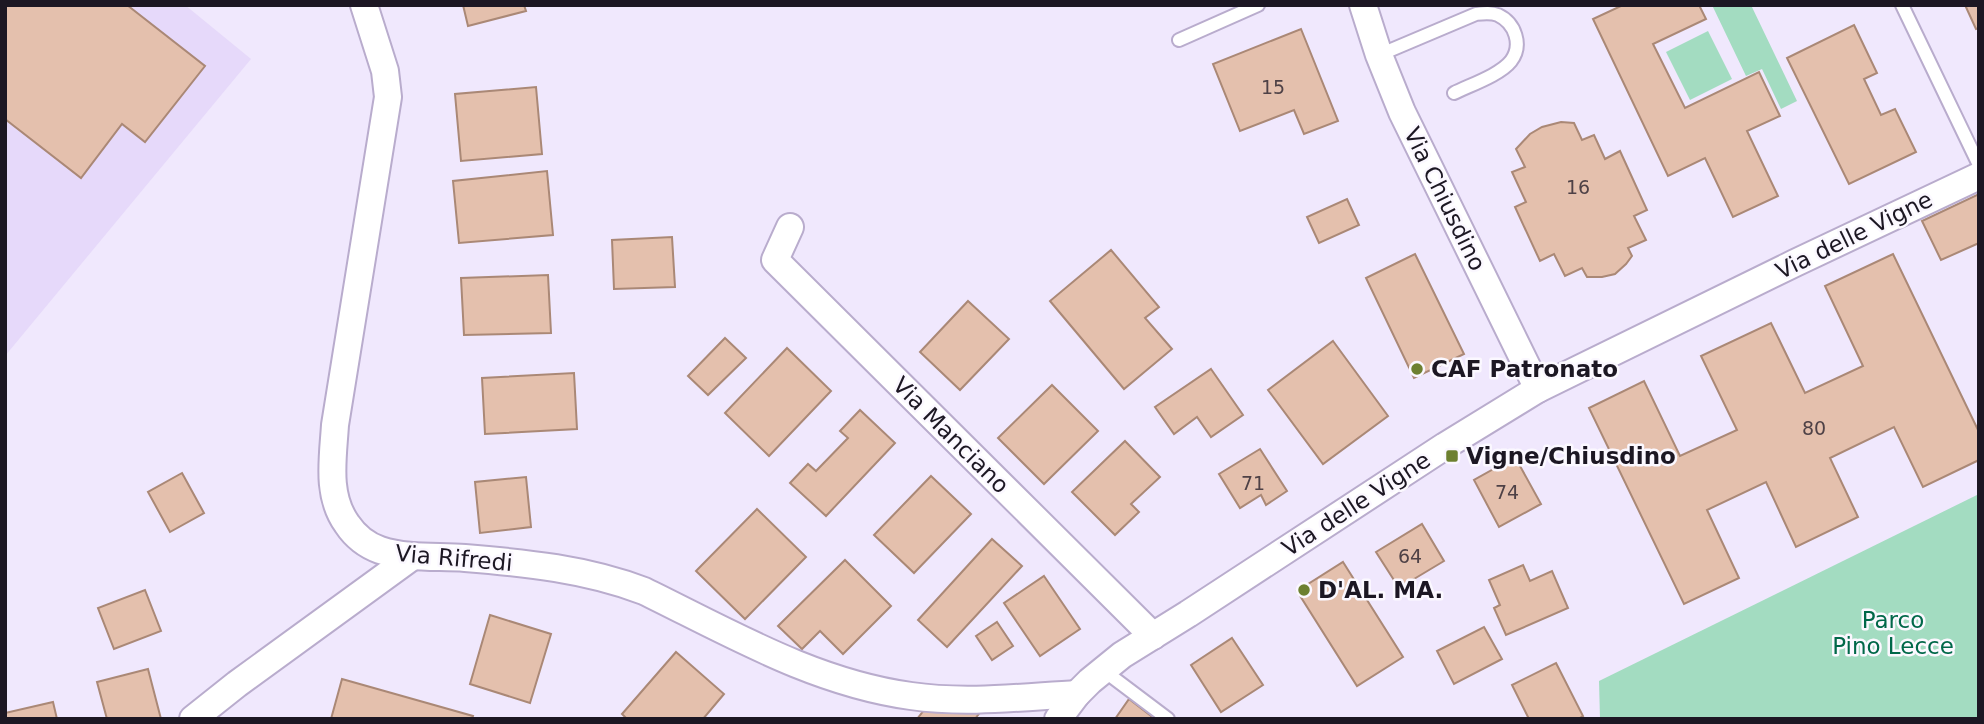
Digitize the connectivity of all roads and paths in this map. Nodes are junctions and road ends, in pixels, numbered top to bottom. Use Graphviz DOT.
graph roads {
  1 [pos="364,5"];
  2 [pos="1258,5"];
  3 [pos="1363,5"];
  4 [pos="1902,5"];
  5 [pos="1179,40"];
  6 [pos="1379,55"];
  7 [pos="1454,93"];
  8 [pos="1979,165"];
  9 [pos="1979,176"];
  10 [pos="790,227"];
  11 [pos="1538,389"];
  12 [pos="413,556"];
  13 [pos="1153,636"];
  14 [pos="1102,670"];
  15 [pos="1077,694"];
  16 [pos="193,719"];
  17 [pos="1058,719"];
  18 [pos="1168,719"];
  1 -- 12 [label="street, Via Rifredi"];
  2 -- 5 [label="lane"];
  3 -- 6 [label="street, Via Chiusdino"];
  4 -- 8 [label="lane"];
  6 -- 7 [label="lane"];
  6 -- 11 [label="street, Via Chiusdino"];
  9 -- 11 [label="street, Via delle Vigne"];
  10 -- 13 [label="street, Via Manciano"];
  11 -- 13 [label="street, Via delle Vigne"];
  12 -- 15 [label="street, Via Rifredi"];
  12 -- 16 [label="street"];
  13 -- 14 [label="street, Via delle Vigne"];
  14 -- 15 [label="street, Via delle Vigne"];
  14 -- 18 [label="lane"];
  15 -- 17 [label="street, Via delle Vigne"];
}
